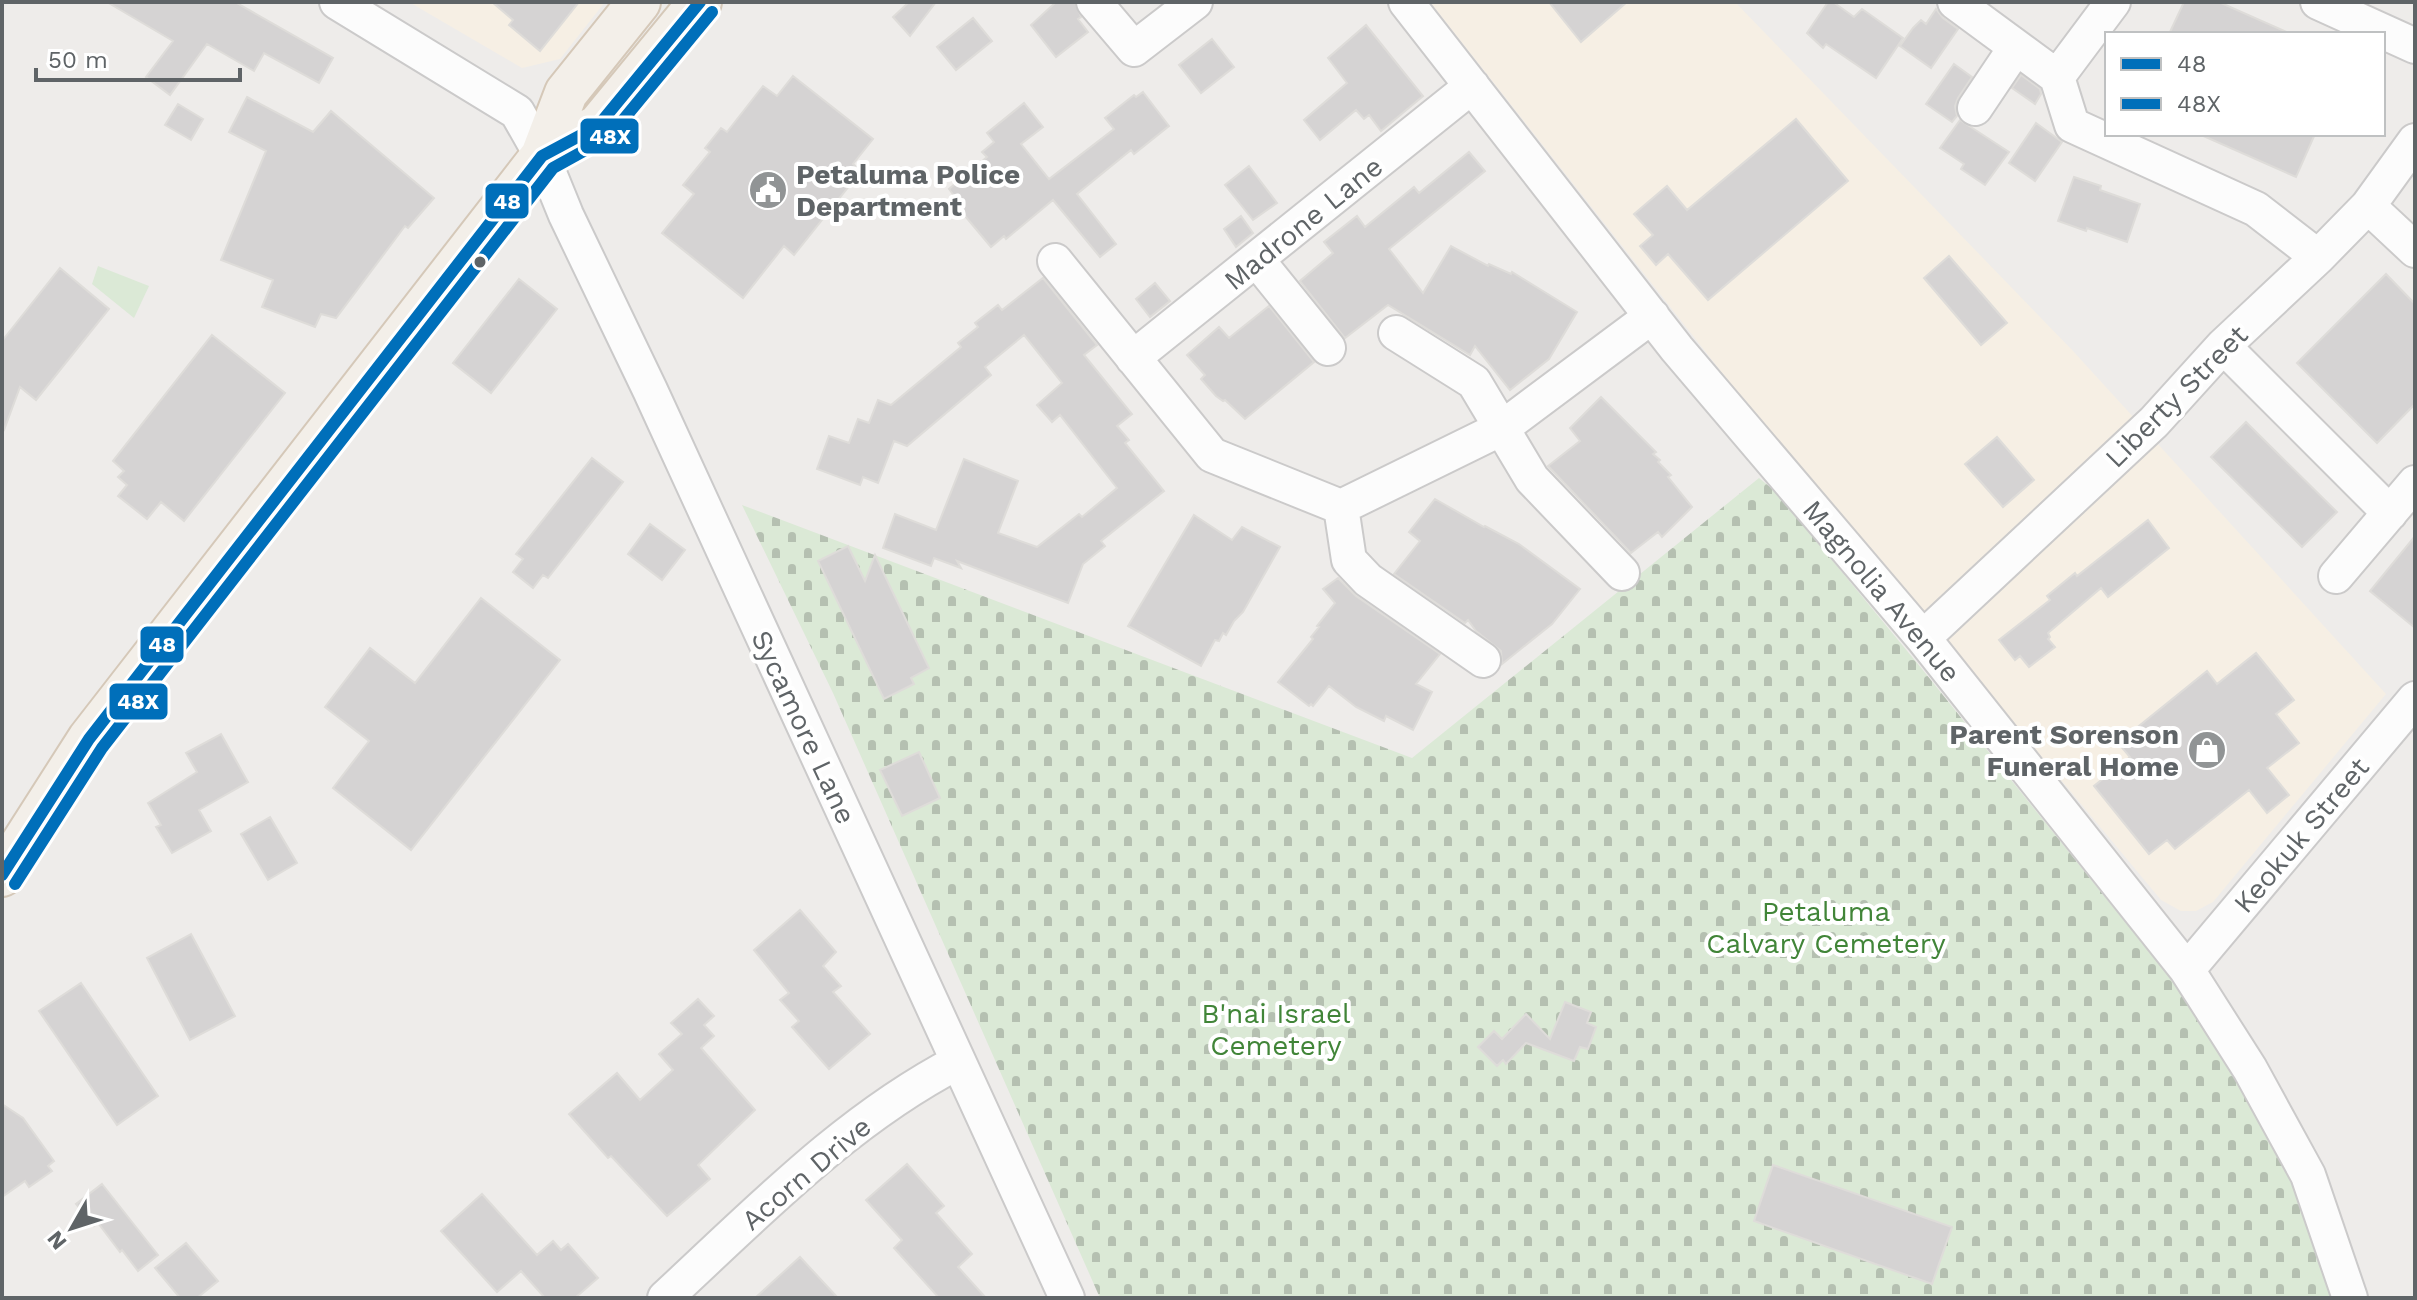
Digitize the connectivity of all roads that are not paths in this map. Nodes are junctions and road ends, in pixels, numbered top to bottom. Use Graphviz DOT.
graph roads {
  1 [pos="337,2"];
  2 [pos="639,2"];
  3 [pos="700,2"];
  4 [pos="1094,2"];
  5 [pos="1195,2"];
  6 [pos="1406,2"];
  7 [pos="1955,2"];
  8 [pos="2113,2"];
  9 [pos="2318,2"];
  10 [pos="2384,32"];
  11 [pos="2385,32"];
  12 [pos="2415,46"];
  13 [pos="2016,47"];
  14 [pos="2057,77"];
  15 [pos="1472,86"];
  16 [pos="1975,108"];
  17 [pos="2415,141"];
  18 [pos="542,156"];
  19 [pos="2368,206"];
  20 [pos="2415,250"];
  21 [pos="2318,257"];
  22 [pos="1257,260"];
  23 [pos="1055,261"];
  24 [pos="1652,316"];
  25 [pos="1396,333"];
  26 [pos="2223,346"];
  27 [pos="1328,348"];
  28 [pos="1133,358"];
  29 [pos="1502,428"];
  30 [pos="2415,483"];
  31 [pos="1341,507"];
  32 [pos="2390,513"];
  33 [pos="1622,573"];
  34 [pos="2336,576"];
  35 [pos="1923,638"];
  36 [pos="1483,660"];
  37 [pos="2415,699"];
  38 [pos="2,875"];
  39 [pos="2187,970"];
  40 [pos="958,1062"];
  41 [pos="665,1298"];
  42 [pos="1067,1298"];
  43 [pos="2350,1298"];
  1 -- 18 [label="street, Sycamore Lane"];
  2 -- 18 [label="main road"];
  3 -- 18 [label="main road"];
  4 -- 5 [label="street"];
  6 -- 15 [label="street, Magnolia Avenue"];
  7 -- 13 [label="street"];
  8 -- 14 [label="street"];
  9 -- 10 [label="street"];
  11 -- 12 [label="street"];
  13 -- 14 [label="street"];
  13 -- 16 [label="street"];
  14 -- 21 [label="street"];
  15 -- 22 [label="street, Madrone Lane"];
  15 -- 24 [label="street, Magnolia Avenue"];
  17 -- 19 [label="street, Liberty Street"];
  18 -- 38 [label="main road"];
  18 -- 40 [label="street, Sycamore Lane"];
  19 -- 20 [label="street"];
  19 -- 21 [label="street, Liberty Street"];
  21 -- 26 [label="street, Liberty Street"];
  22 -- 27 [label="street"];
  22 -- 28 [label="street, Madrone Lane"];
  23 -- 28 [label="street"];
  24 -- 29 [label="street"];
  24 -- 35 [label="street, Magnolia Avenue"];
  25 -- 29 [label="street"];
  26 -- 32 [label="street"];
  26 -- 35 [label="street, Liberty Street"];
  28 -- 31 [label="street"];
  29 -- 31 [label="street"];
  29 -- 33 [label="street"];
  30 -- 32 [label="street"];
  31 -- 36 [label="street"];
  32 -- 34 [label="street"];
  35 -- 39 [label="street, Magnolia Avenue"];
  37 -- 39 [label="street, Keokuk Street"];
  39 -- 43 [label="street, Magnolia Avenue"];
  40 -- 41 [label="street, Acorn Drive"];
  40 -- 42 [label="street, Sycamore Lane"];
}
